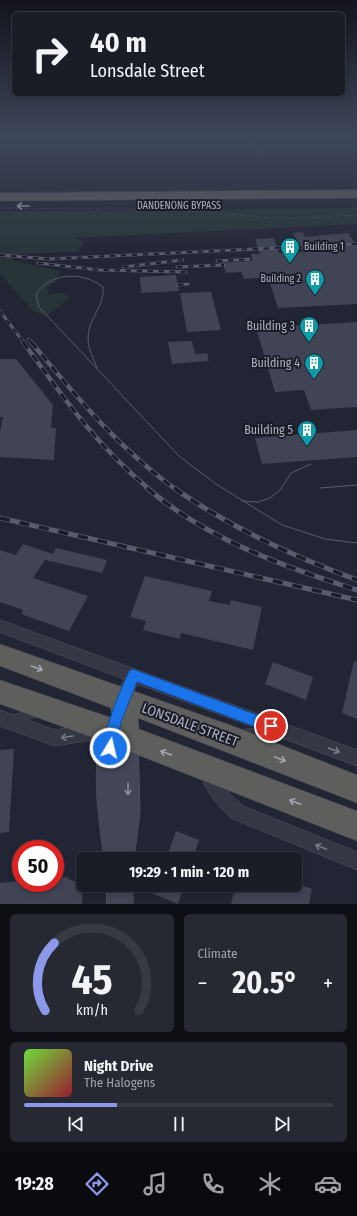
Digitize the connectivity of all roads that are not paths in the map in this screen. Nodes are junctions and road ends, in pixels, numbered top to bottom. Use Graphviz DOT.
graph roads {
  1 [pos="357,194"];
  2 [pos="0,197"];
  3 [pos="357,204"];
  4 [pos="0,207"];
  5 [pos="0,626"];
  6 [pos="0,655"];
  7 [pos="133,675"];
  8 [pos="0,692"];
  9 [pos="123,700"];
  10 [pos="51,709"];
  11 [pos="3,719"];
  12 [pos="285,731"];
  13 [pos="115,733"];
  14 [pos="233,740"];
  15 [pos="357,758"];
  16 [pos="203,766"];
  17 [pos="357,789"];
  18 [pos="357,826"];
  19 [pos="116,852"];
  20 [pos="123,852"];
  21 [pos="357,862"];
  22 [pos="120,892"];
  23 [pos="120,904"];
  1 -- 2 [label="highway, DANDENONG BYPASS"];
  3 -- 4 [label="highway, DANDENONG BYPASS, one-way"];
  5 -- 7 [label="street"];
  6 -- 9 [label="highway, LONSDALE STREET, one-way"];
  7 -- 9 [label="street"];
  7 -- 12 [label="street"];
  8 -- 10 [label="highway"];
  9 -- 13 [label="highway"];
  9 -- 14 [label="highway, LONSDALE STREET"];
  10 -- 11 [label="lane"];
  10 -- 13 [label="highway"];
  13 -- 11 [label="street, one-way"];
  12 -- 14 [label="street"];
  12 -- 15 [label="street, one-way"];
  16 -- 13 [label="highway, one-way"];
  13 -- 19 [label="main road"];
  13 -- 20 [label="main road, one-way"];
  14 -- 17 [label="highway, LONSDALE STREET, one-way"];
  18 -- 16 [label="highway, one-way"];
  21 -- 16 [label="street, one-way"];
  22 -- 23 [label="main road"];
}
